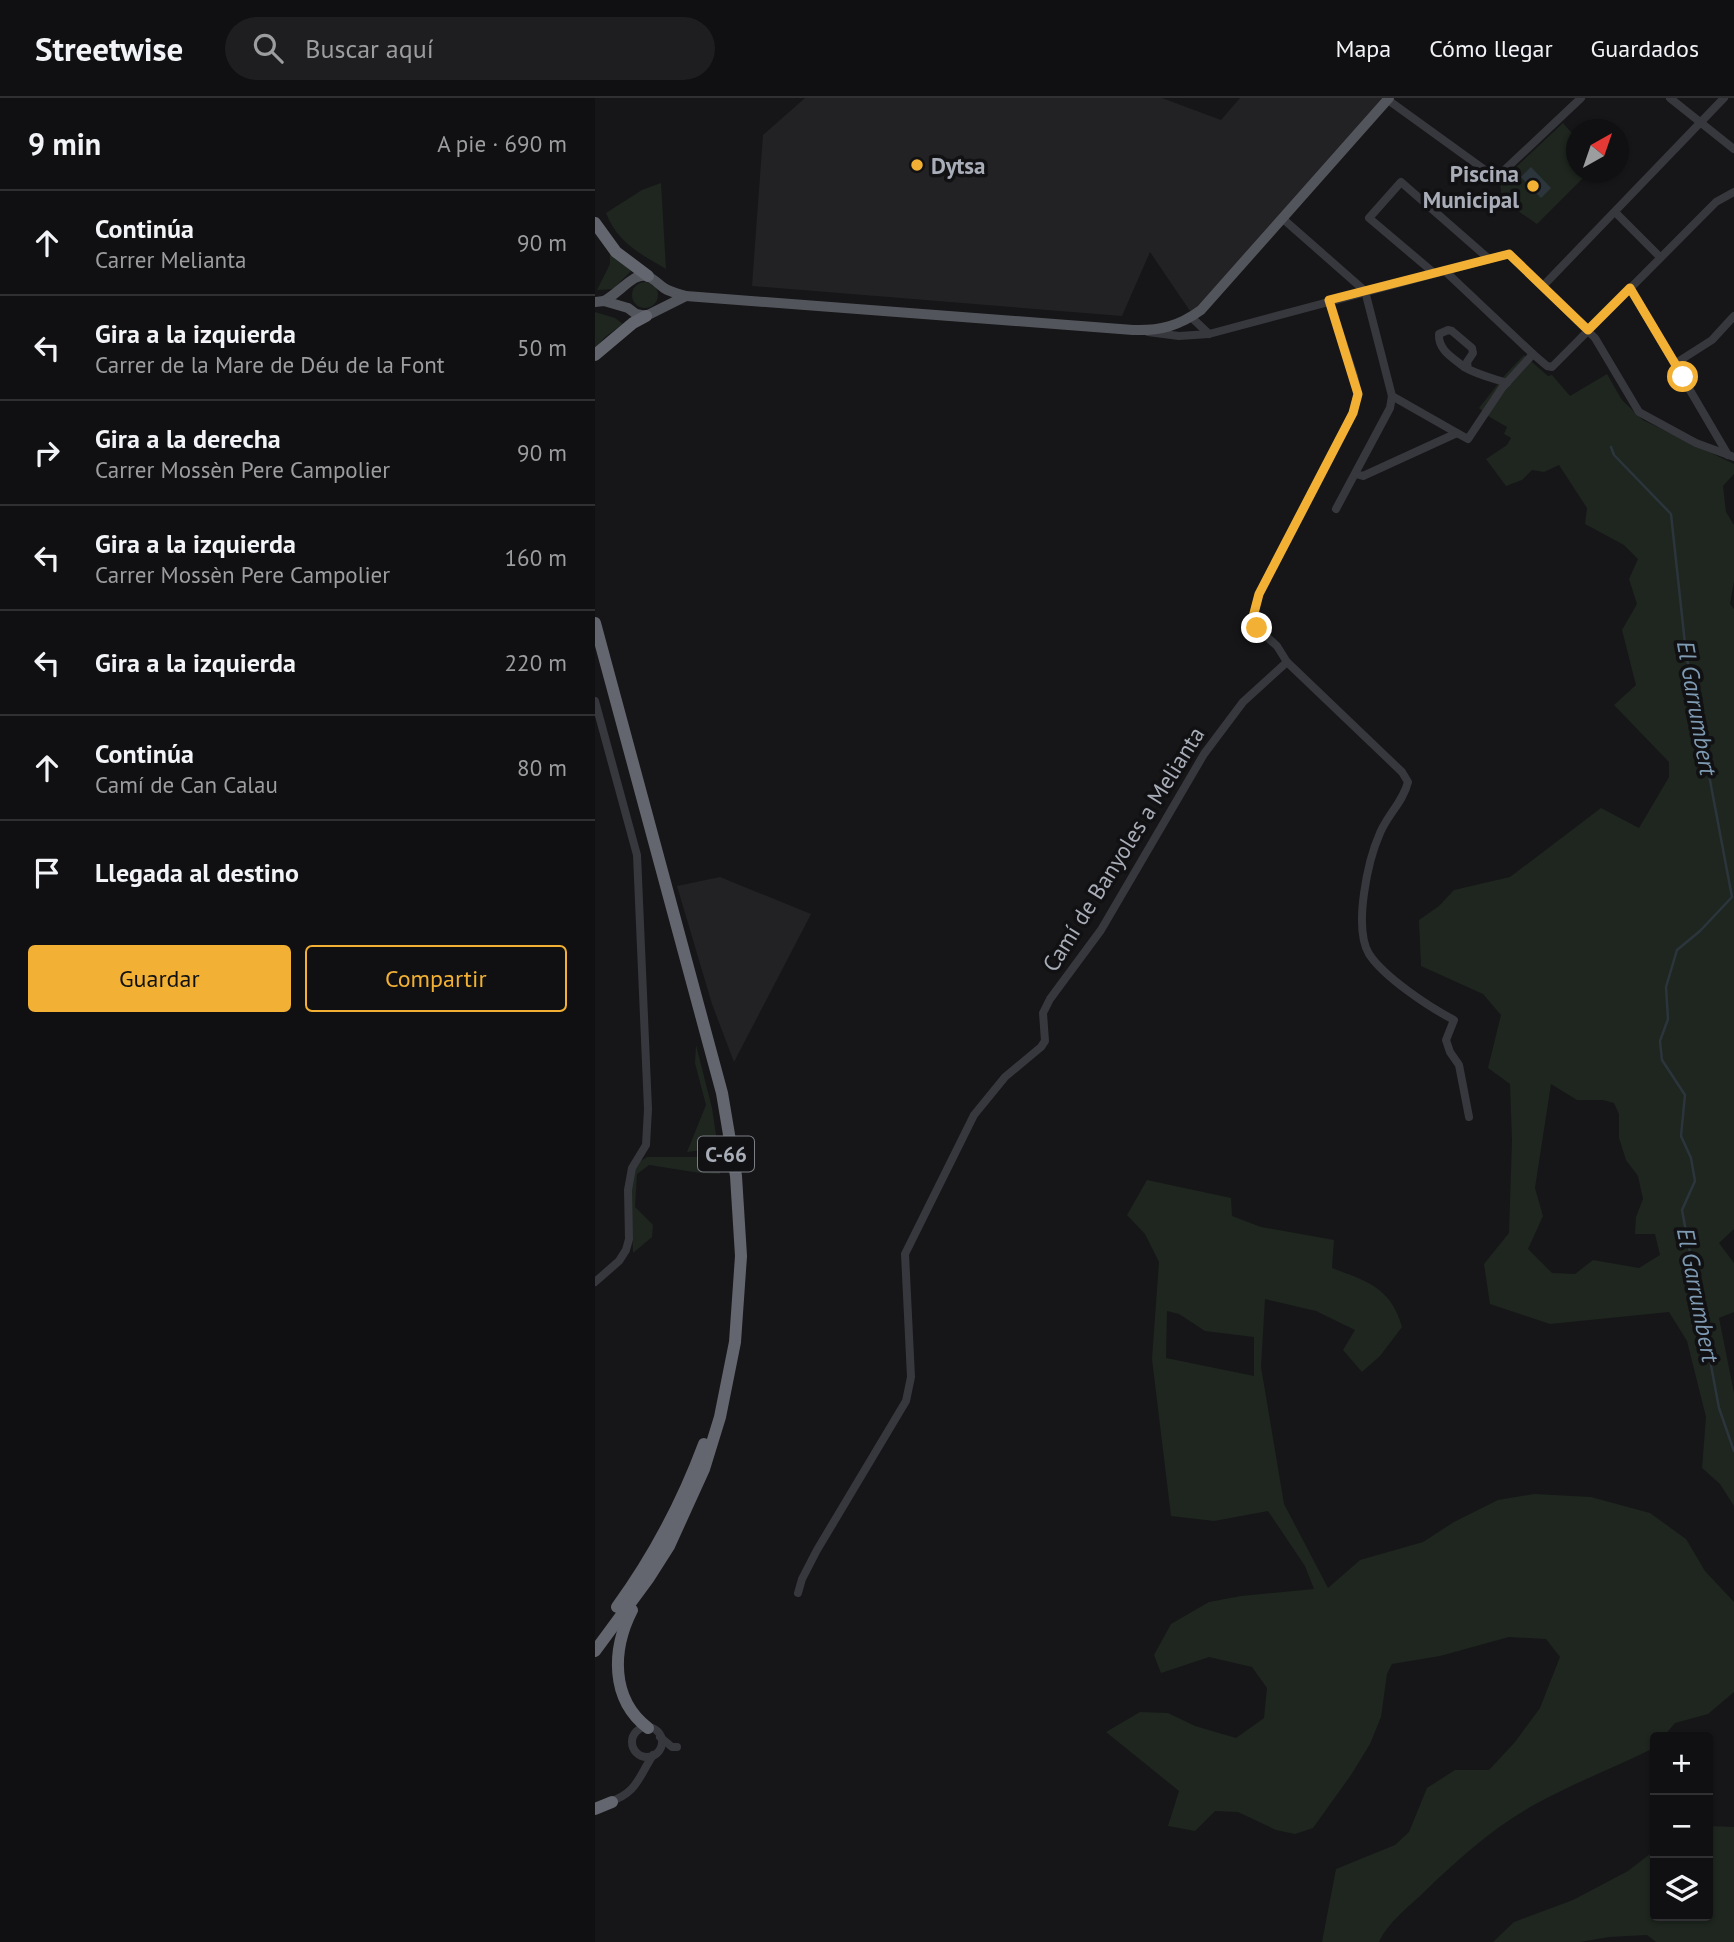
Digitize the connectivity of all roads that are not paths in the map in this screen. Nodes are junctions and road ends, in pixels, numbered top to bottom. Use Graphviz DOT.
graph roads {
  1 [pos="1581,98"];
  2 [pos="1670,98"];
  3 [pos="1724,98"];
  4 [pos="1389,99"];
  5 [pos="1700,123"];
  6 [pos="1734,149"];
  7 [pos="1734,192"];
  8 [pos="1615,212"];
  9 [pos="1282,218"];
  10 [pos="595,223"];
  11 [pos="1660,257"];
  12 [pos="1489,259"];
  13 [pos="1447,272"];
  14 [pos="1434,273"];
  15 [pos="647,276"];
  16 [pos="627,286"];
  17 [pos="1543,286"];
  18 [pos="662,288"];
  19 [pos="1630,288"];
  20 [pos="1365,291"];
  21 [pos="686,296"];
  22 [pos="1329,300"];
  23 [pos="599,302"];
  24 [pos="661,307"];
  25 [pos="628,308"];
  26 [pos="646,316"];
  27 [pos="1734,316"];
  28 [pos="1191,317"];
  29 [pos="1181,323"];
  30 [pos="1588,330"];
  31 [pos="1142,331"];
  32 [pos="1209,334"];
  33 [pos="1185,336"];
  34 [pos="595,355"];
  35 [pos="1533,355"];
  36 [pos="1676,363"];
  37 [pos="1468,369"];
  38 [pos="1507,383"];
  39 [pos="1392,396"];
  40 [pos="1457,433"];
  41 [pos="1731,456"];
  42 [pos="1356,474"];
  43 [pos="1336,509"];
  44 [pos="595,623"];
  45 [pos="595,653"];
  46 [pos="1287,662"];
  47 [pos="595,701"];
  48 [pos="1469,1117"];
  49 [pos="595,1282"];
  50 [pos="648,1579"];
  51 [pos="798,1593"];
  52 [pos="595,1638"];
  53 [pos="595,1651"];
  54 [pos="648,1728"];
  55 [pos="660,1737"];
  56 [pos="637,1754"];
  57 [pos="655,1754"];
  58 [pos="642,1773"];
  59 [pos="612,1802"];
  60 [pos="595,1807"];
  1 -- 4 [label="street"];
  2 -- 5 [label="street"];
  3 -- 5 [label="street"];
  4 -- 9 [label="main road"];
  5 -- 6 [label="street"];
  5 -- 8 [label="street"];
  7 -- 11 [label="street"];
  8 -- 11 [label="street"];
  8 -- 17 [label="street"];
  9 -- 20 [label="street"];
  9 -- 28 [label="main road"];
  10 -- 15 [label="highway"];
  11 -- 19 [label="street"];
  12 -- 13 [label="street"];
  12 -- 14 [label="street"];
  12 -- 17 [label="street"];
  13 -- 14 [label="street"];
  13 -- 35 [label="street"];
  14 -- 20 [label="street"];
  15 -- 16 [label="main road"];
  15 -- 18 [label="main road"];
  16 -- 23 [label="main road"];
  16 -- 25 [label="main road"];
  17 -- 30 [label="street"];
  18 -- 21 [label="main road"];
  18 -- 24 [label="main road"];
  19 -- 30 [label="street"];
  19 -- 36 [label="street"];
  20 -- 22 [label="street"];
  20 -- 39 [label="street"];
  21 -- 24 [label="main road"];
  21 -- 31 [label="main road"];
  22 -- 32 [label="street"];
  22 -- 46 [label="street"];
  23 -- 25 [label="main road"];
  24 -- 26 [label="main road"];
  25 -- 26 [label="main road"];
  26 -- 34 [label="highway"];
  27 -- 36 [label="street"];
  28 -- 29 [label="main road"];
  28 -- 32 [label="street"];
  29 -- 31 [label="main road"];
  29 -- 33 [label="street"];
  30 -- 35 [label="street"];
  30 -- 41 [label="street"];
  31 -- 33 [label="street"];
  32 -- 33 [label="street"];
  35 -- 38 [label="street"];
  36 -- 41 [label="street"];
  37 -- 37 [label="street"];
  37 -- 38 [label="street"];
  38 -- 40 [label="street"];
  39 -- 40 [label="street"];
  39 -- 42 [label="street"];
  40 -- 42 [label="street"];
  42 -- 43 [label="street"];
  44 -- 50 [label="highway, C-66"];
  45 -- 52 [label="highway, C-66"];
  46 -- 48 [label="street"];
  46 -- 51 [label="street, Camí de Banyoles a Melianta"];
  47 -- 49 [label="street"];
  50 -- 53 [label="highway, C-66"];
  50 -- 54 [label="highway"];
  54 -- 55 [label="street"];
  54 -- 56 [label="street"];
  55 -- 57 [label="street"];
  55 -- 57 [label="street"];
  56 -- 57 [label="street"];
  56 -- 58 [label="street"];
  57 -- 58 [label="street"];
  58 -- 59 [label="street"];
  59 -- 60 [label="highway"];
}
